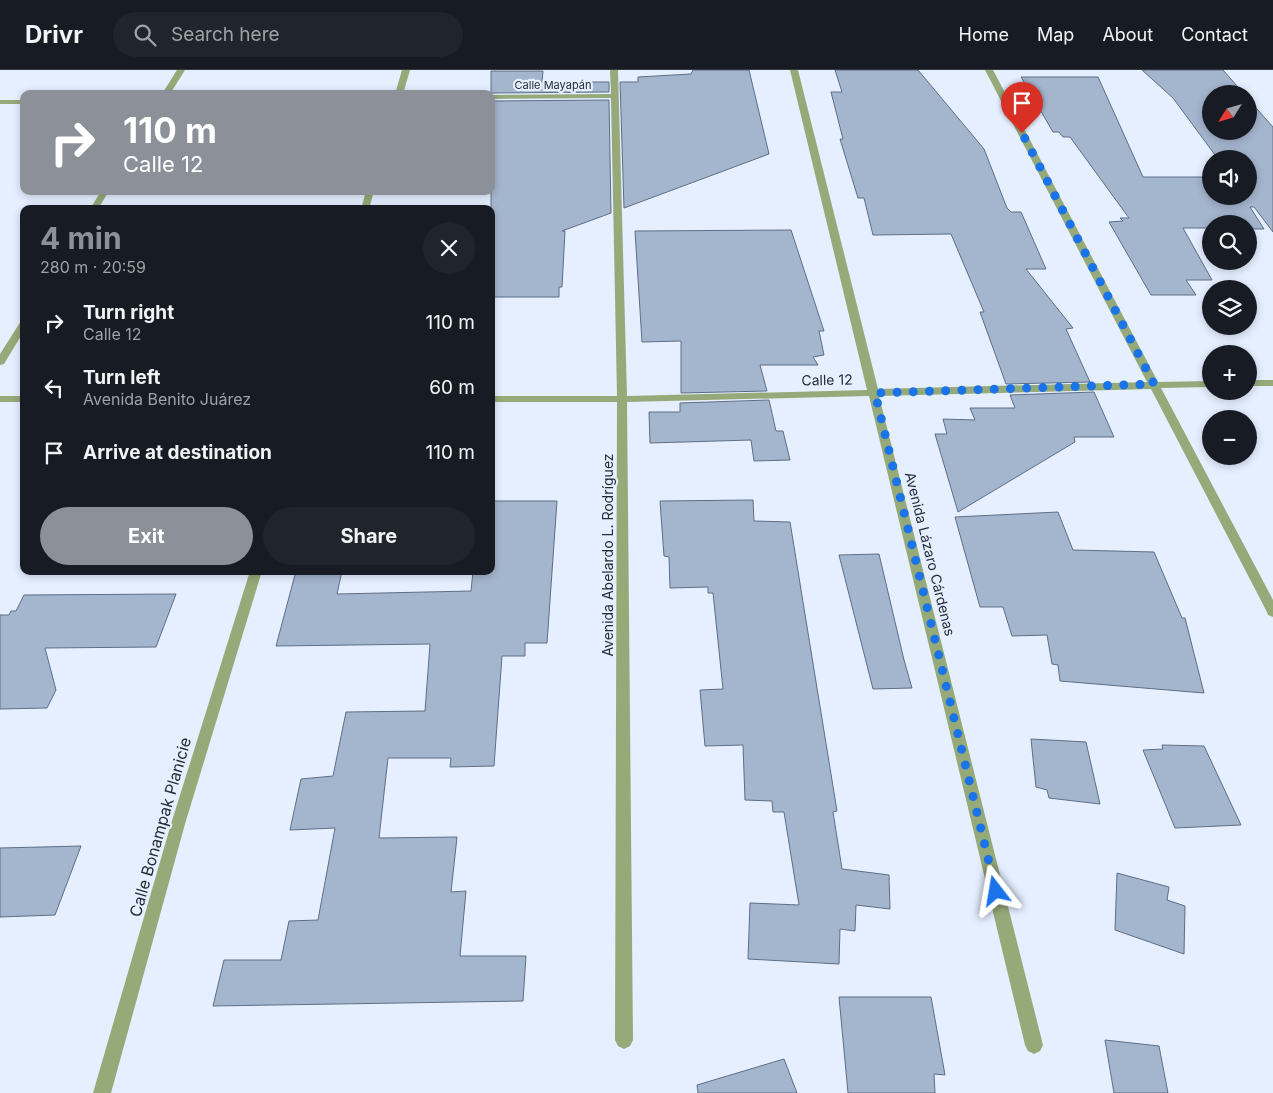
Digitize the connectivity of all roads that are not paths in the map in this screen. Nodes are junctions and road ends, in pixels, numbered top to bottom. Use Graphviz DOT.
graph roads {
  1 [pos="181,70"];
  2 [pos="406,70"];
  3 [pos="614,70"];
  4 [pos="794,70"];
  5 [pos="989,70"];
  6 [pos="168,90"];
  7 [pos="400,90"];
  8 [pos="614,96"];
  9 [pos="495,97"];
  10 [pos="0,102"];
  11 [pos="20,102"];
  12 [pos="20,330"];
  13 [pos="0,362"];
  14 [pos="1273,383"];
  15 [pos="1154,384"];
  16 [pos="1202,384"];
  17 [pos="1257,384"];
  18 [pos="875,393"];
  19 [pos="0,399"];
  20 [pos="20,399"];
  21 [pos="622,399"];
  22 [pos="495,400"];
  23 [pos="255,575"];
  24 [pos="1273,612"];
  25 [pos="624,1040"];
  26 [pos="1034,1045"];
  27 [pos="102,1093"];
  1 -- 6 [label="street"];
  2 -- 7 [label="street"];
  3 -- 8 [label="street, Avenida Abelardo L. Rodríguez"];
  4 -- 18 [label="street, Avenida Lázaro Cárdenas"];
  5 -- 15 [label="street"];
  8 -- 9 [label="street, Calle Mayapán"];
  8 -- 21 [label="street, Avenida Abelardo L. Rodríguez"];
  10 -- 11 [label="street"];
  12 -- 13 [label="street"];
  14 -- 17 [label="street"];
  15 -- 16 [label="street, Calle 12"];
  15 -- 18 [label="street, Calle 12"];
  15 -- 24 [label="street"];
  18 -- 21 [label="street, Calle 12"];
  18 -- 26 [label="street, Avenida Lázaro Cárdenas"];
  19 -- 20 [label="street"];
  21 -- 22 [label="street, Calle 12"];
  21 -- 25 [label="street, Avenida Abelardo L. Rodríguez"];
  23 -- 27 [label="street, Calle Bonampak Planicie"];
}
